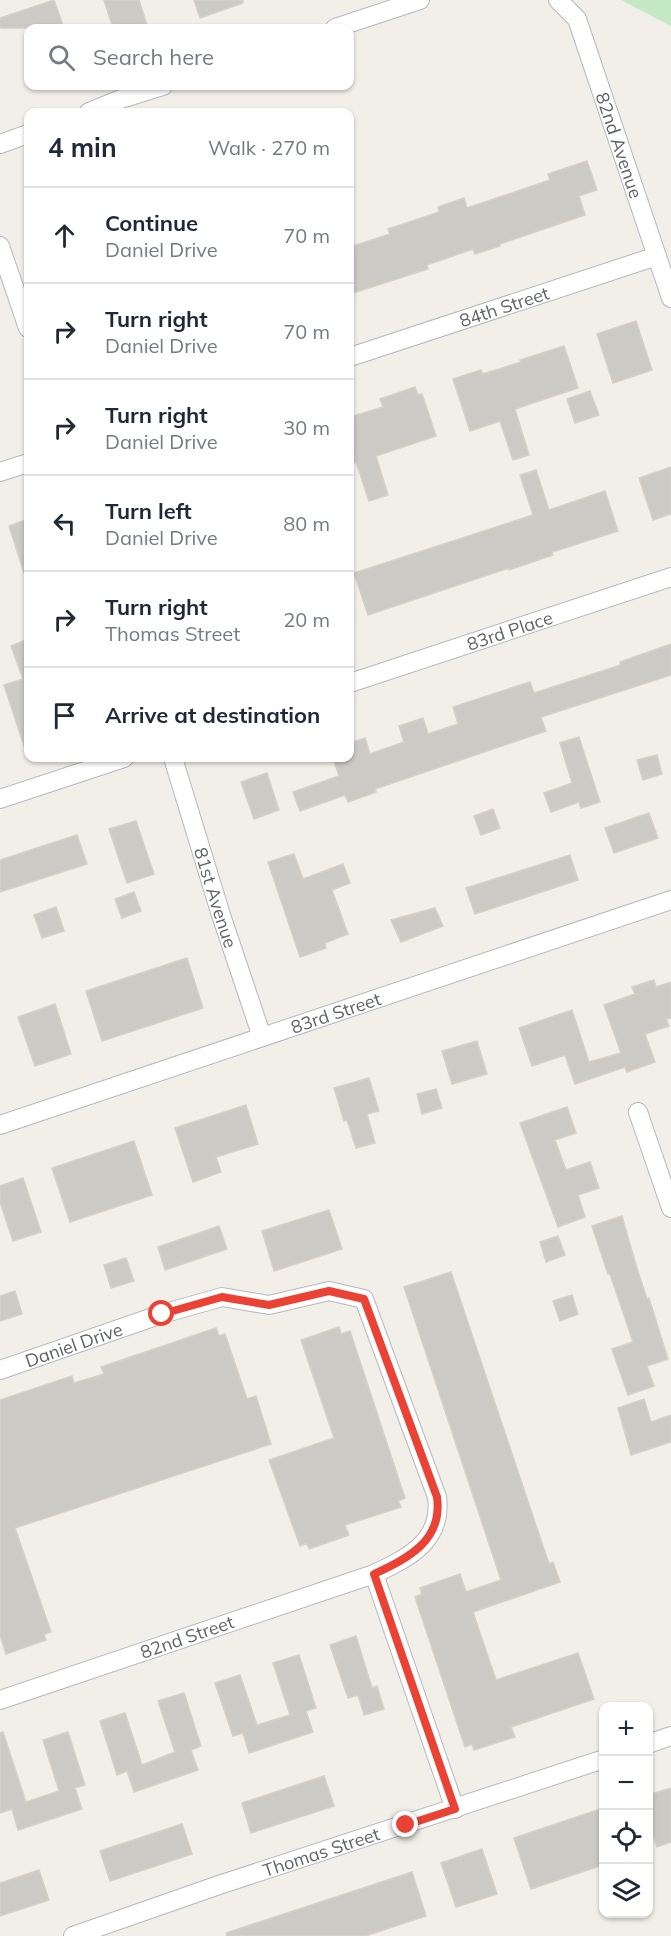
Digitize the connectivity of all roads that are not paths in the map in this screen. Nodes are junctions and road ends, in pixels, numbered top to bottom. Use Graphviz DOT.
graph roads {
  1 [pos="420,0"];
  2 [pos="558,0"];
  3 [pos="347,24"];
  4 [pos="150,90"];
  5 [pos="99,108"];
  6 [pos="24,135"];
  7 [pos="0,144"];
  8 [pos="0,246"];
  9 [pos="657,256"];
  10 [pos="671,298"];
  11 [pos="24,316"];
  12 [pos="354,356"];
  13 [pos="24,464"];
  14 [pos="0,472"];
  15 [pos="671,577"];
  16 [pos="354,682"];
  17 [pos="112,762"];
  18 [pos="174,762"];
  19 [pos="0,799"];
  20 [pos="671,900"];
  21 [pos="262,1037"];
  22 [pos="638,1113"];
  23 [pos="0,1125"];
  24 [pos="671,1208"];
  25 [pos="0,1370"];
  26 [pos="374,1574"];
  27 [pos="0,1700"];
  28 [pos="671,1736"];
  29 [pos="653,1742"];
  30 [pos="599,1760"];
  31 [pos="455,1809"];
  32 [pos="73,1936"];
  1 -- 3 [label="street"];
  2 -- 9 [label="street, 82nd Avenue"];
  4 -- 5 [label="street"];
  6 -- 7 [label="street"];
  8 -- 11 [label="street"];
  9 -- 10 [label="street, 82nd Avenue"];
  9 -- 12 [label="street, 84th Street"];
  13 -- 14 [label="street"];
  15 -- 16 [label="street, 83rd Place"];
  17 -- 19 [label="street"];
  18 -- 21 [label="street, 81st Avenue"];
  20 -- 21 [label="street, 83rd Street"];
  21 -- 23 [label="street, 83rd Street"];
  22 -- 24 [label="street"];
  25 -- 26 [label="street, Daniel Drive"];
  26 -- 27 [label="street, 82nd Street"];
  26 -- 31 [label="street"];
  28 -- 29 [label="street"];
  30 -- 31 [label="street, Thomas Street"];
  31 -- 32 [label="street, Thomas Street"];
}
